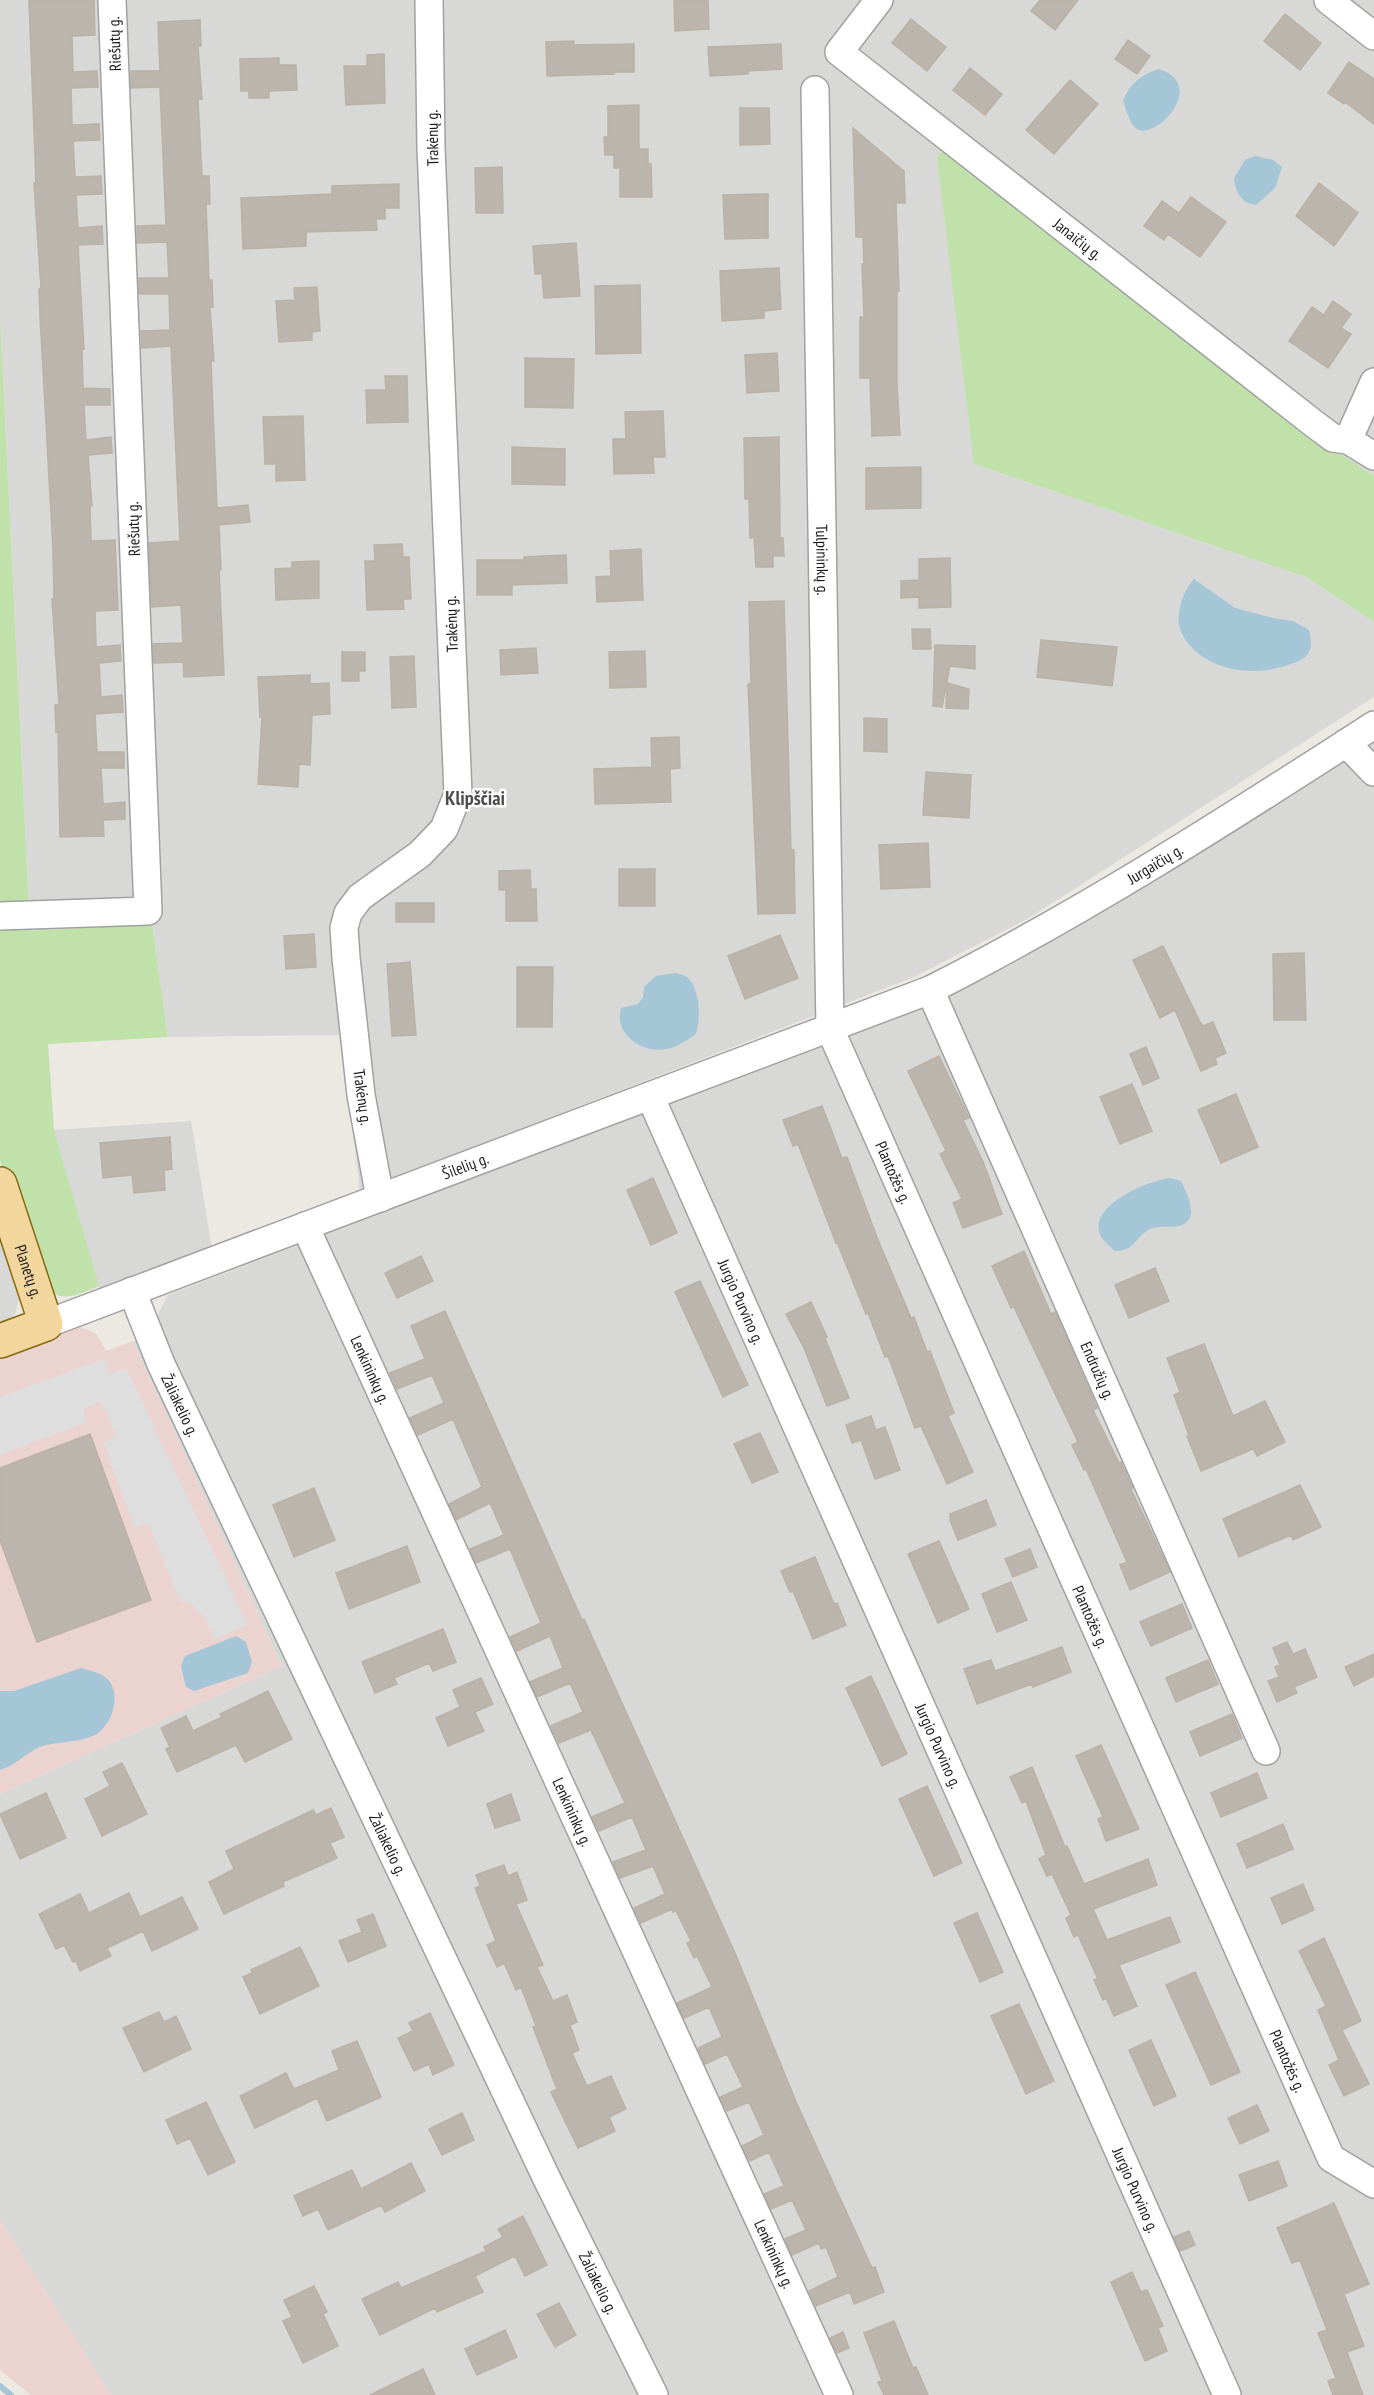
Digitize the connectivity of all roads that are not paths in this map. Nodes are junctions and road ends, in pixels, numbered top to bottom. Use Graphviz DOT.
graph roads {
  1 [pos="112,0"];
  2 [pos="429,0"];
  3 [pos="879,0"];
  4 [pos="1328,0"];
  5 [pos="1374,36"];
  6 [pos="815,90"];
  7 [pos="1374,382"];
  8 [pos="1348,440"];
  9 [pos="1374,456"];
  10 [pos="1374,725"];
  11 [pos="1346,743"];
  12 [pos="1374,772"];
  13 [pos="0,915"];
  14 [pos="930,990"];
  15 [pos="830,1029"];
  16 [pos="650,1096"];
  17 [pos="0,1184"];
  18 [pos="380,1198"];
  19 [pos="305,1226"];
  20 [pos="132,1291"];
  21 [pos="46,1324"];
  22 [pos="0,1341"];
  23 [pos="1266,1751"];
  24 [pos="1374,2184"];
  25 [pos="654,2395"];
  26 [pos="839,2395"];
  27 [pos="1227,2395"];
  1 -- 13 [label="street, Riešutų g."];
  2 -- 18 [label="street, Trakėnų g."];
  3 -- 8 [label="street, Janaičių g."];
  4 -- 5 [label="street"];
  6 -- 15 [label="street, Tulpininkų g."];
  7 -- 8 [label="street"];
  8 -- 9 [label="street, Janaičių g."];
  10 -- 11 [label="street, Jurgaičių g."];
  11 -- 12 [label="street"];
  11 -- 14 [label="street, Jurgaičių g."];
  14 -- 15 [label="street, Šilelių g."];
  14 -- 23 [label="street, Endružių g."];
  15 -- 16 [label="street, Šilelių g."];
  15 -- 24 [label="street, Plantožės g."];
  16 -- 18 [label="street, Šilelių g."];
  16 -- 27 [label="street, Jurgio Purvino g."];
  17 -- 21 [label="main road, Planetų g."];
  18 -- 19 [label="street, Šilelių g."];
  19 -- 20 [label="street, Šilelių g."];
  19 -- 26 [label="street, Lenkininkų g."];
  20 -- 21 [label="street, Šilelių g."];
  20 -- 25 [label="street, Žaliakelio g."];
  21 -- 22 [label="main road, Šilelių g."];
}
